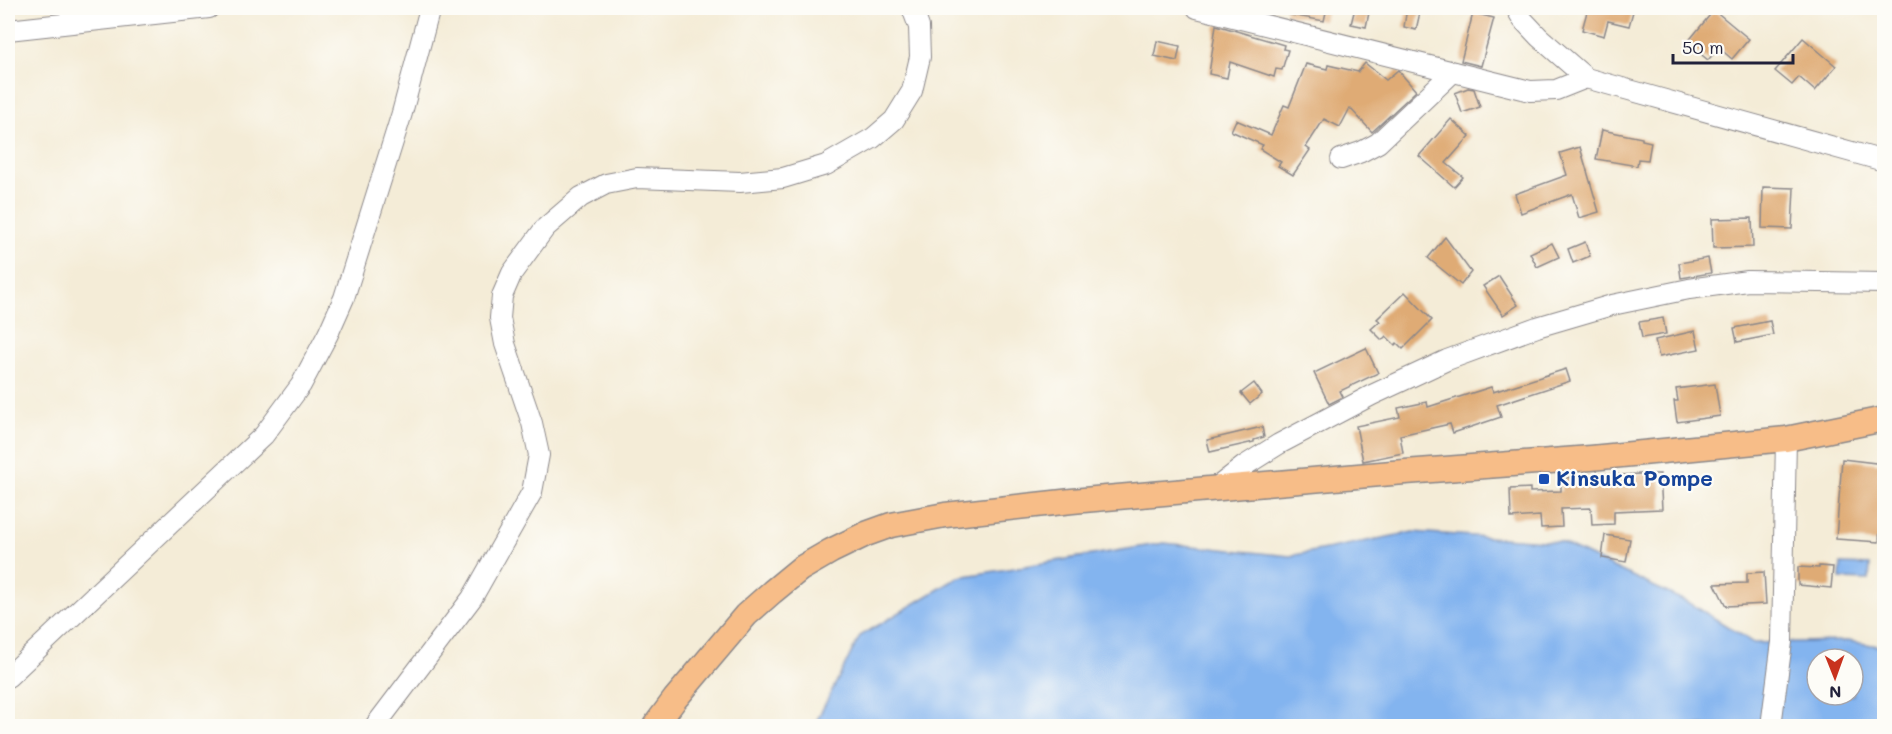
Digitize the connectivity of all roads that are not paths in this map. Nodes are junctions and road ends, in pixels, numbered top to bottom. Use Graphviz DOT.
graph roads {
  1 [pos="209,8"];
  2 [pos="430,8"];
  3 [pos="912,8"];
  4 [pos="1197,8"];
  5 [pos="1516,8"];
  6 [pos="153,10"];
  7 [pos="8,30"];
  8 [pos="1454,72"];
  9 [pos="1586,78"];
  10 [pos="1341,159"];
  11 [pos="1884,161"];
  12 [pos="1884,283"];
  13 [pos="1878,425"];
  14 [pos="1786,439"];
  15 [pos="1216,488"];
  16 [pos="8,677"];
  17 [pos="375,726"];
  18 [pos="655,726"];
  19 [pos="1771,726"];
  1 -- 6 [label="street"];
  2 -- 16 [label="street"];
  3 -- 17 [label="street"];
  4 -- 8 [label="street"];
  5 -- 9 [label="street"];
  6 -- 7 [label="street"];
  8 -- 9 [label="street"];
  8 -- 10 [label="street"];
  9 -- 11 [label="street"];
  12 -- 15 [label="street"];
  13 -- 14 [label="main road"];
  14 -- 15 [label="main road"];
  14 -- 19 [label="street"];
  15 -- 18 [label="main road"];
}
